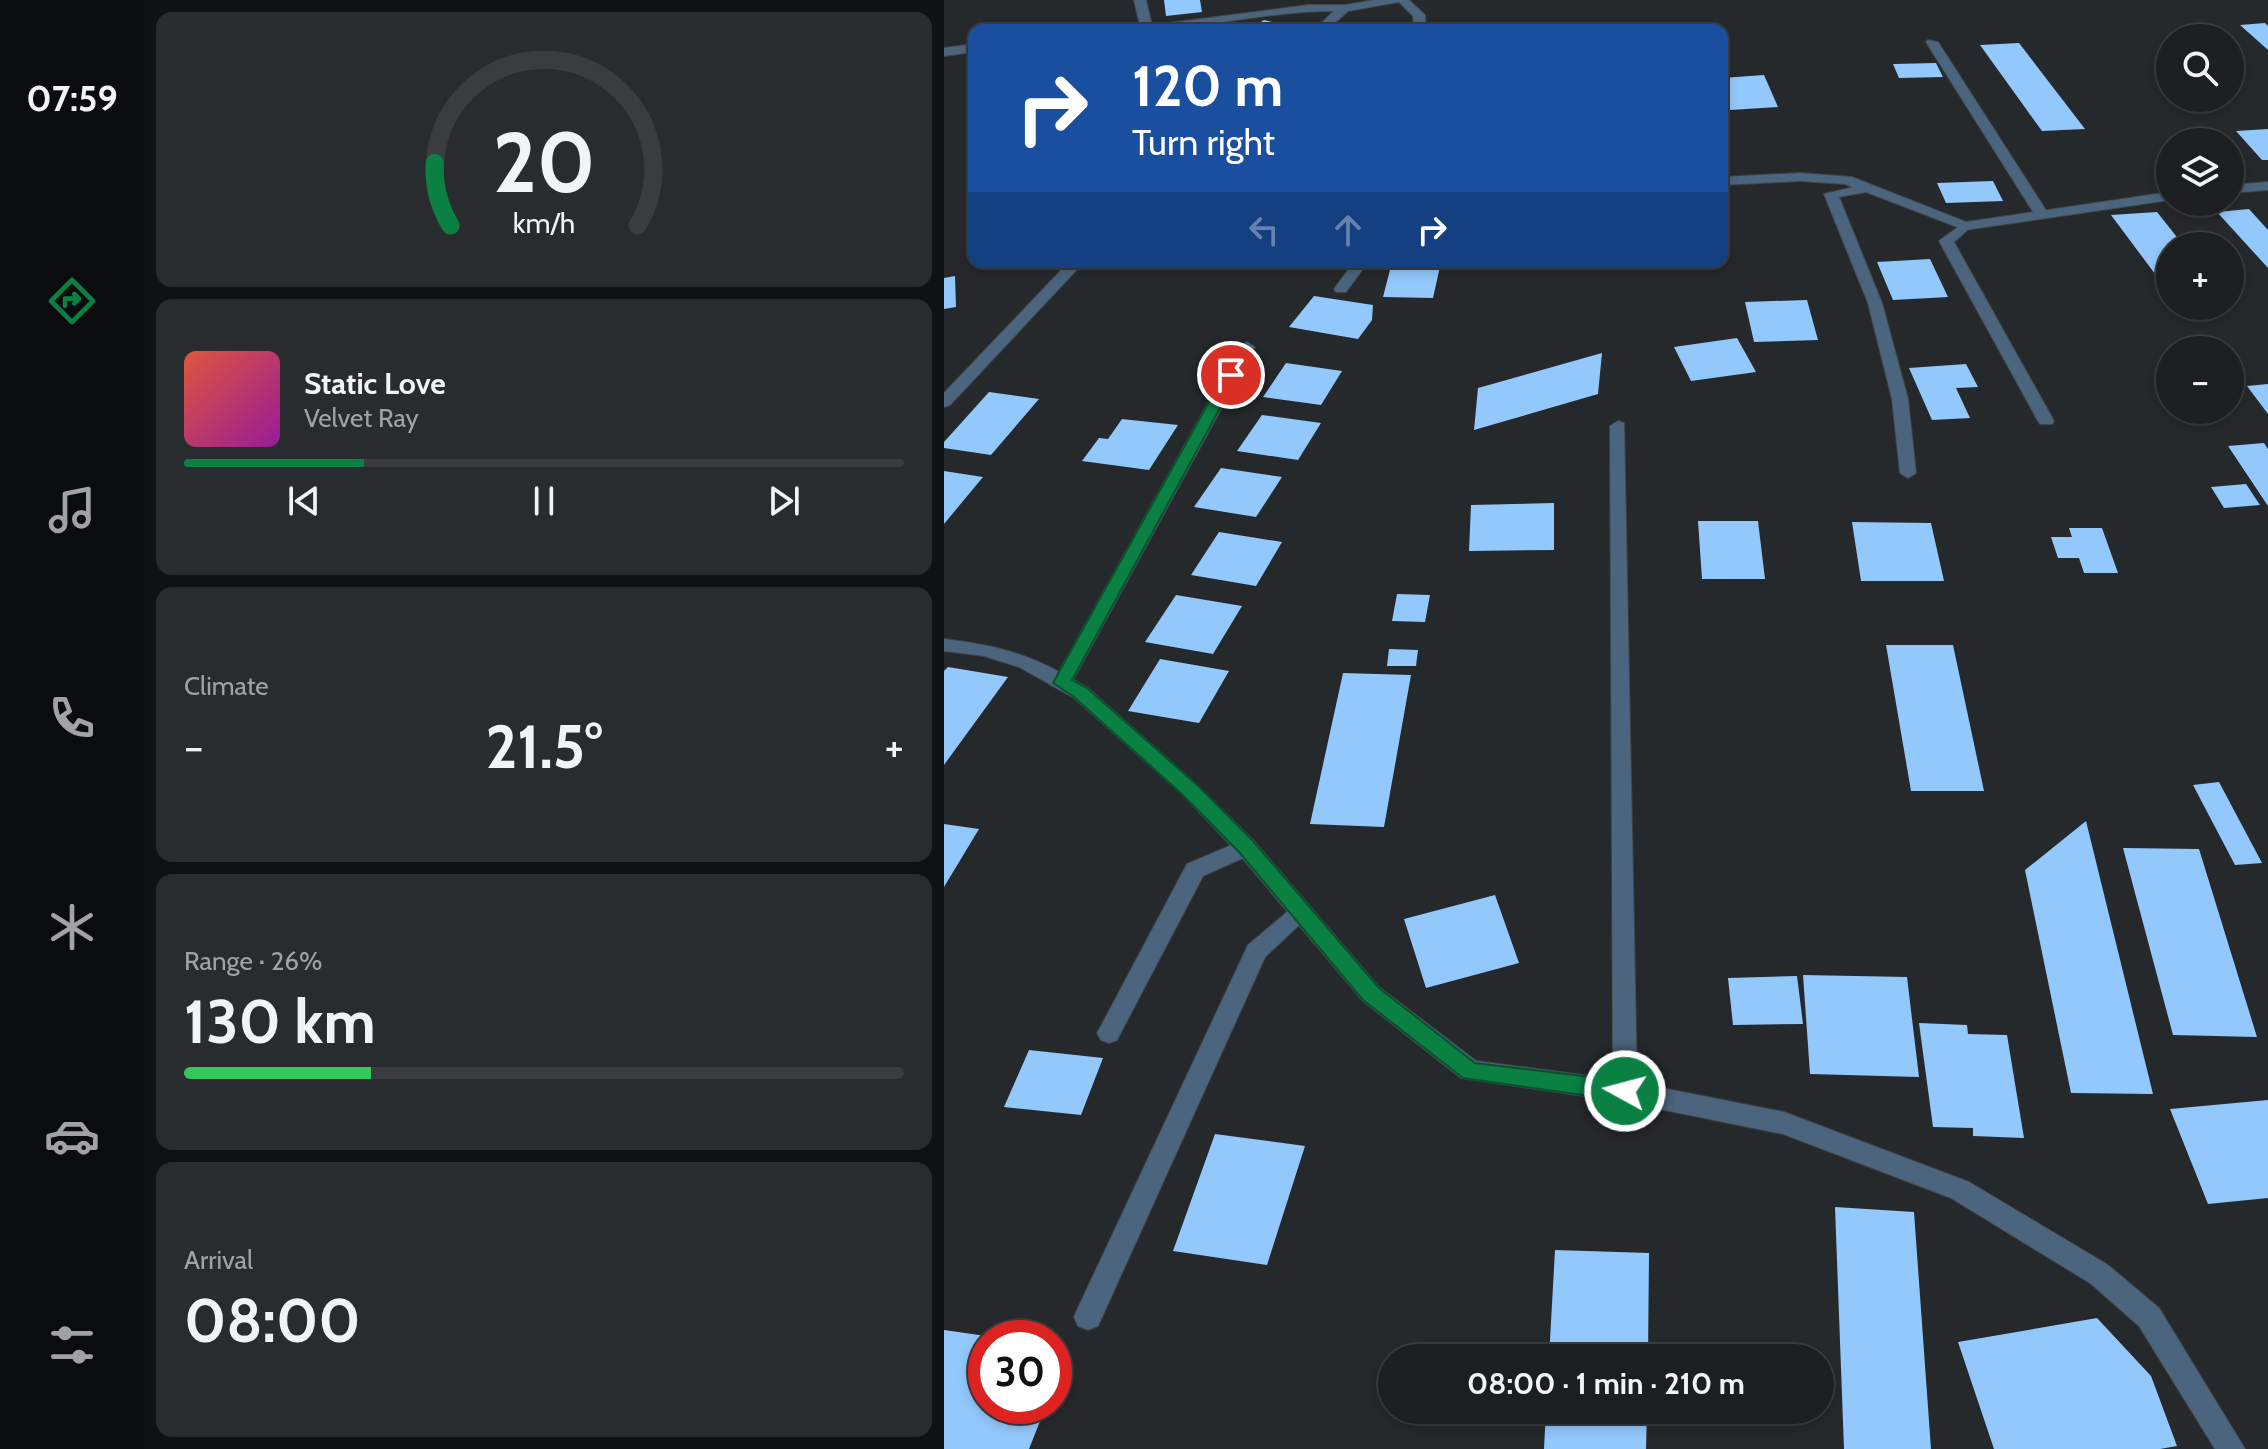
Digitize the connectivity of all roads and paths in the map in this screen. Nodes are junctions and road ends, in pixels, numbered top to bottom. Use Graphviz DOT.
graph roads {
  1 [pos="1140,0"];
  2 [pos="1395,0"];
  3 [pos="1403,0"];
  4 [pos="1345,8"];
  5 [pos="1146,24"];
  6 [pos="1191,24"];
  7 [pos="1327,24"];
  8 [pos="1420,24"];
  9 [pos="1932,42"];
  10 [pos="968,49"];
  11 [pos="944,52"];
  12 [pos="1728,181"];
  13 [pos="2268,186"];
  14 [pos="1867,188"];
  15 [pos="2244,188"];
  16 [pos="2156,198"];
  17 [pos="2042,215"];
  18 [pos="1965,226"];
  19 [pos="1071,268"];
  20 [pos="1357,268"];
  21 [pos="1341,289"];
  22 [pos="1247,347"];
  23 [pos="944,402"];
  24 [pos="2046,421"];
  25 [pos="1618,426"];
  26 [pos="1908,473"];
  27 [pos="944,645"];
  28 [pos="1062,683"];
  29 [pos="1246,847"];
  30 [pos="1301,913"];
  31 [pos="1109,1033"];
  32 [pos="1625,1091"];
  33 [pos="1088,1317"];
  34 [pos="2231,1449"];
  1 -- 5 [label="street"];
  2 -- 4 [label="street"];
  3 -- 8 [label="street"];
  4 -- 6 [label="street"];
  4 -- 7 [label="street"];
  9 -- 17 [label="street"];
  10 -- 11 [label="street"];
  12 -- 14 [label="street"];
  13 -- 15 [label="street"];
  14 -- 18 [label="street"];
  14 -- 26 [label="street"];
  16 -- 17 [label="street"];
  17 -- 18 [label="street"];
  18 -- 24 [label="street"];
  19 -- 23 [label="street"];
  20 -- 21 [label="street"];
  22 -- 28 [label="street"];
  25 -- 32 [label="street"];
  27 -- 28 [label="street"];
  28 -- 29 [label="street"];
  29 -- 30 [label="street"];
  29 -- 31 [label="street"];
  30 -- 32 [label="street"];
  30 -- 33 [label="street"];
  32 -- 34 [label="street"];
}
